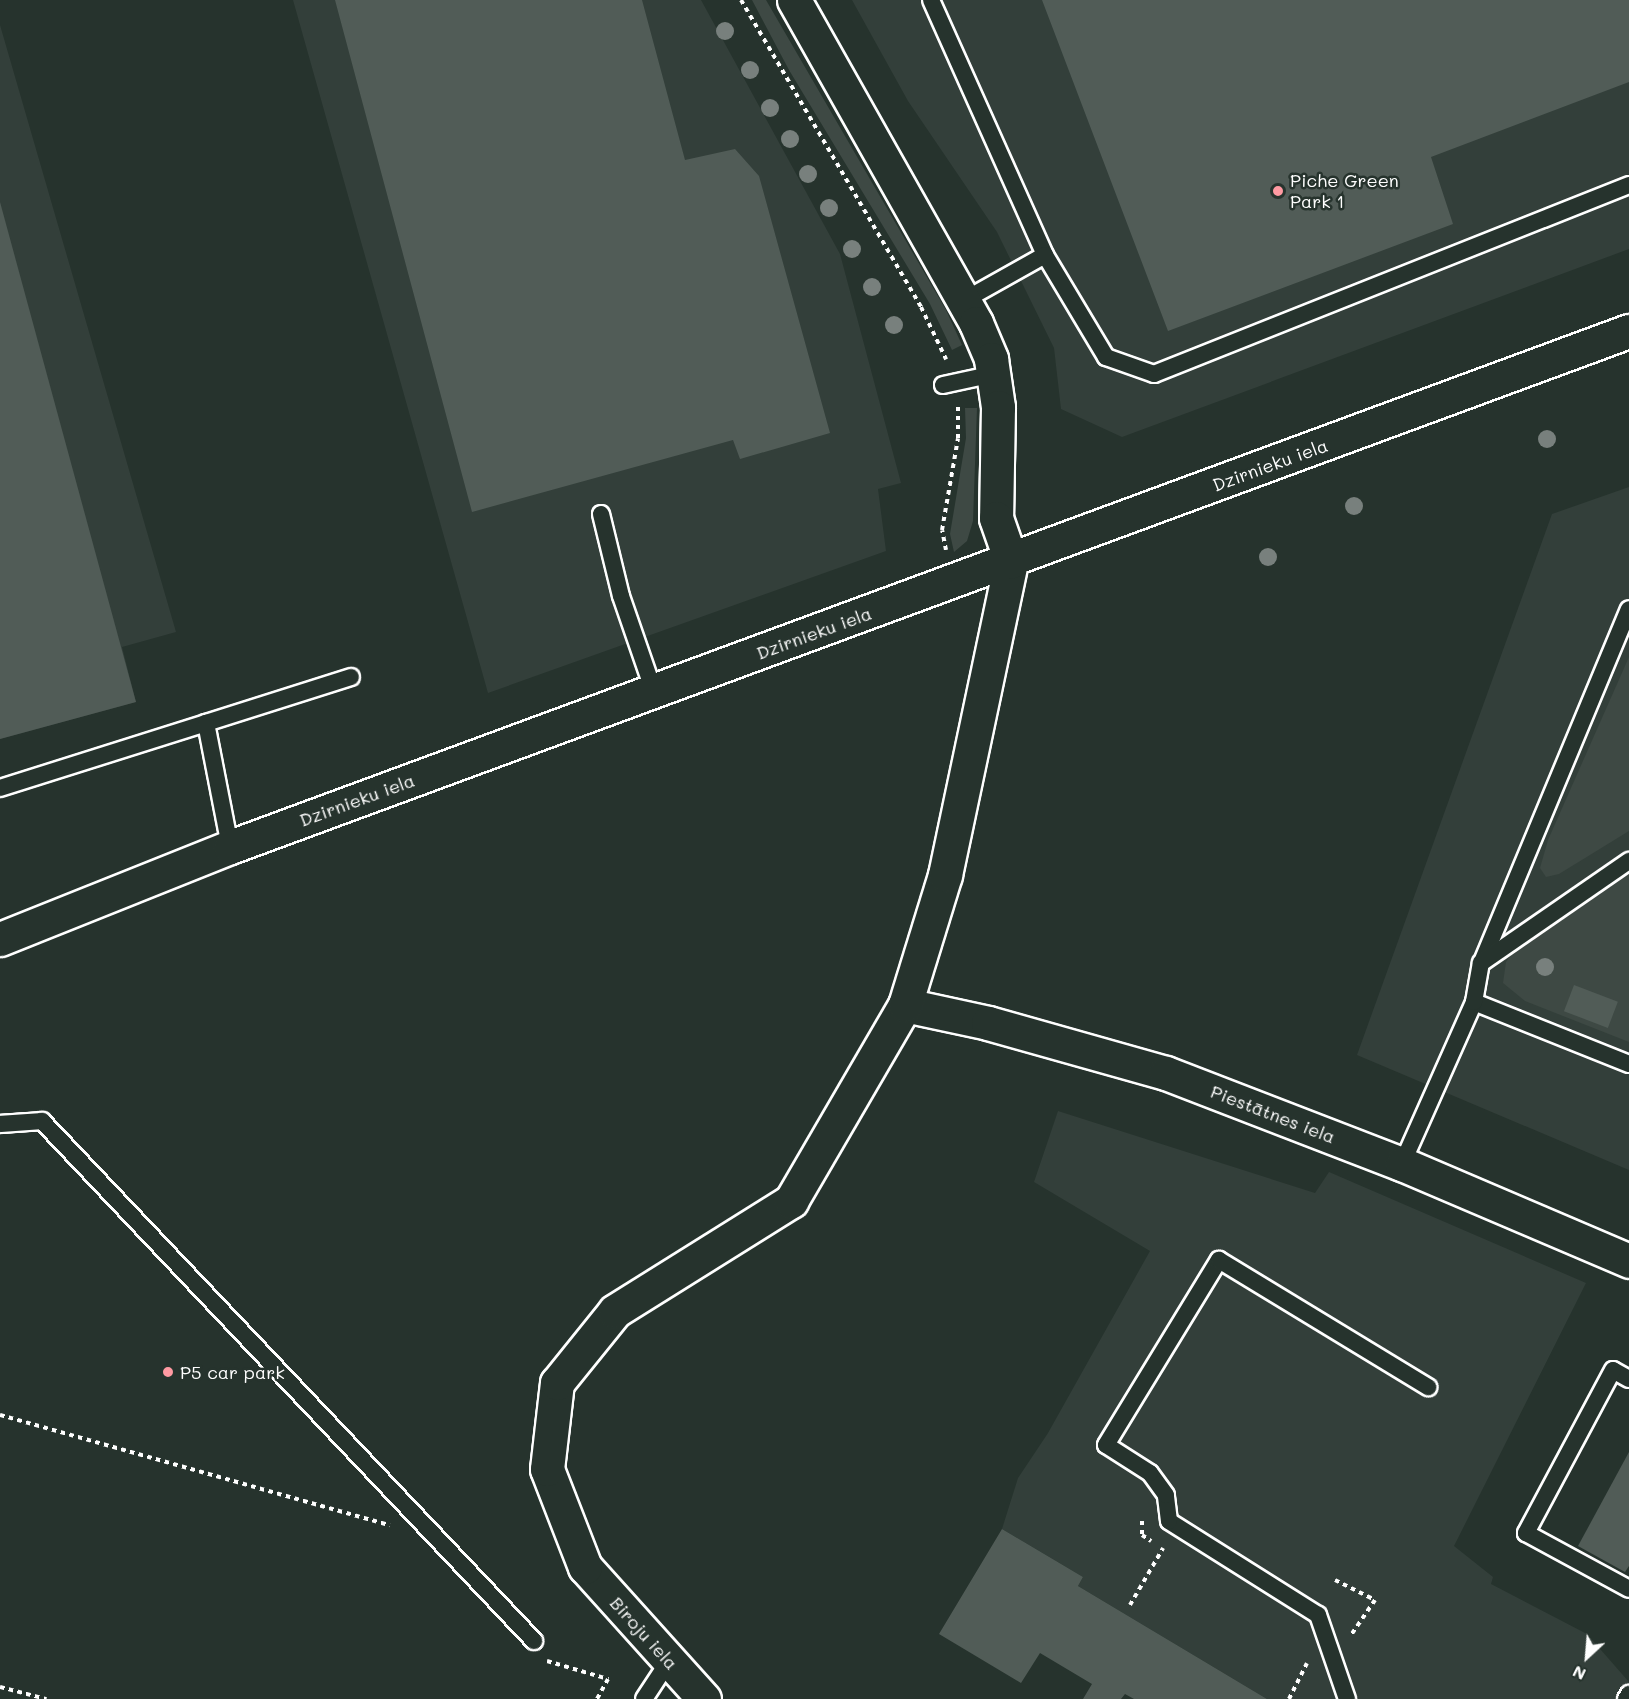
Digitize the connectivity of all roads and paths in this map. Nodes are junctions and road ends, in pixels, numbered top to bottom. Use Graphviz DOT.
graph roads {
  1 [pos="741,0"];
  2 [pos="794,0"];
  3 [pos="931,0"];
  4 [pos="1629,185"];
  5 [pos="1045,255"];
  6 [pos="963,301"];
  7 [pos="1629,331"];
  8 [pos="994,374"];
  9 [pos="948,384"];
  10 [pos="601,514"];
  11 [pos="945,547"];
  12 [pos="1011,561"];
  13 [pos="1629,609"];
  14 [pos="351,677"];
  15 [pos="654,692"];
  16 [pos="206,723"];
  17 [pos="0,788"];
  18 [pos="230,847"];
  19 [pos="1629,861"];
  20 [pos="0,939"];
  21 [pos="1482,963"];
  22 [pos="1474,1002"];
  23 [pos="904,1005"];
  24 [pos="1629,1064"];
  25 [pos="0,1124"];
  26 [pos="1402,1164"];
  27 [pos="1629,1261"];
  28 [pos="1629,1379"];
  29 [pos="1428,1387"];
  30 [pos="0,1415"];
  31 [pos="397,1527"];
  32 [pos="1164,1548"];
  33 [pos="1335,1580"];
  34 [pos="1629,1589"];
  35 [pos="1130,1605"];
  36 [pos="534,1641"];
  37 [pos="669,1660"];
  38 [pos="1332,1663"];
  39 [pos="574,1669"];
  40 [pos="0,1687"];
  41 [pos="1629,1694"];
  42 [pos="45,1699"];
  43 [pos="597,1699"];
  44 [pos="644,1699"];
  45 [pos="704,1699"];
  46 [pos="1347,1699"];
  47 [pos="1626,1699"];
  1 -- 9 [label="path"];
  2 -- 6 [label="street"];
  3 -- 5 [label="lane"];
  4 -- 5 [label="lane"];
  5 -- 6 [label="lane"];
  6 -- 8 [label="street"];
  7 -- 12 [label="street, Dzirnieku iela"];
  8 -- 9 [label="lane"];
  8 -- 12 [label="street"];
  9 -- 11 [label="path"];
  10 -- 15 [label="lane"];
  12 -- 15 [label="street, Dzirnieku iela"];
  12 -- 23 [label="street"];
  13 -- 21 [label="lane"];
  14 -- 16 [label="lane"];
  15 -- 18 [label="street, Dzirnieku iela"];
  16 -- 17 [label="lane"];
  16 -- 18 [label="lane"];
  18 -- 20 [label="street, Dzirnieku iela"];
  19 -- 21 [label="lane"];
  21 -- 22 [label="lane"];
  22 -- 24 [label="lane"];
  22 -- 26 [label="lane"];
  23 -- 26 [label="street, Piestātnes iela"];
  23 -- 37 [label="street, Biroju iela"];
  25 -- 36 [label="lane"];
  26 -- 27 [label="street, Piestātnes iela"];
  28 -- 34 [label="lane"];
  29 -- 38 [label="lane"];
  30 -- 31 [label="path"];
  32 -- 35 [label="path"];
  33 -- 38 [label="path"];
  37 -- 44 [label="lane"];
  37 -- 45 [label="street, Biroju iela"];
  38 -- 46 [label="lane"];
  39 -- 43 [label="path"];
  40 -- 42 [label="path"];
  41 -- 47 [label="lane"];
}
